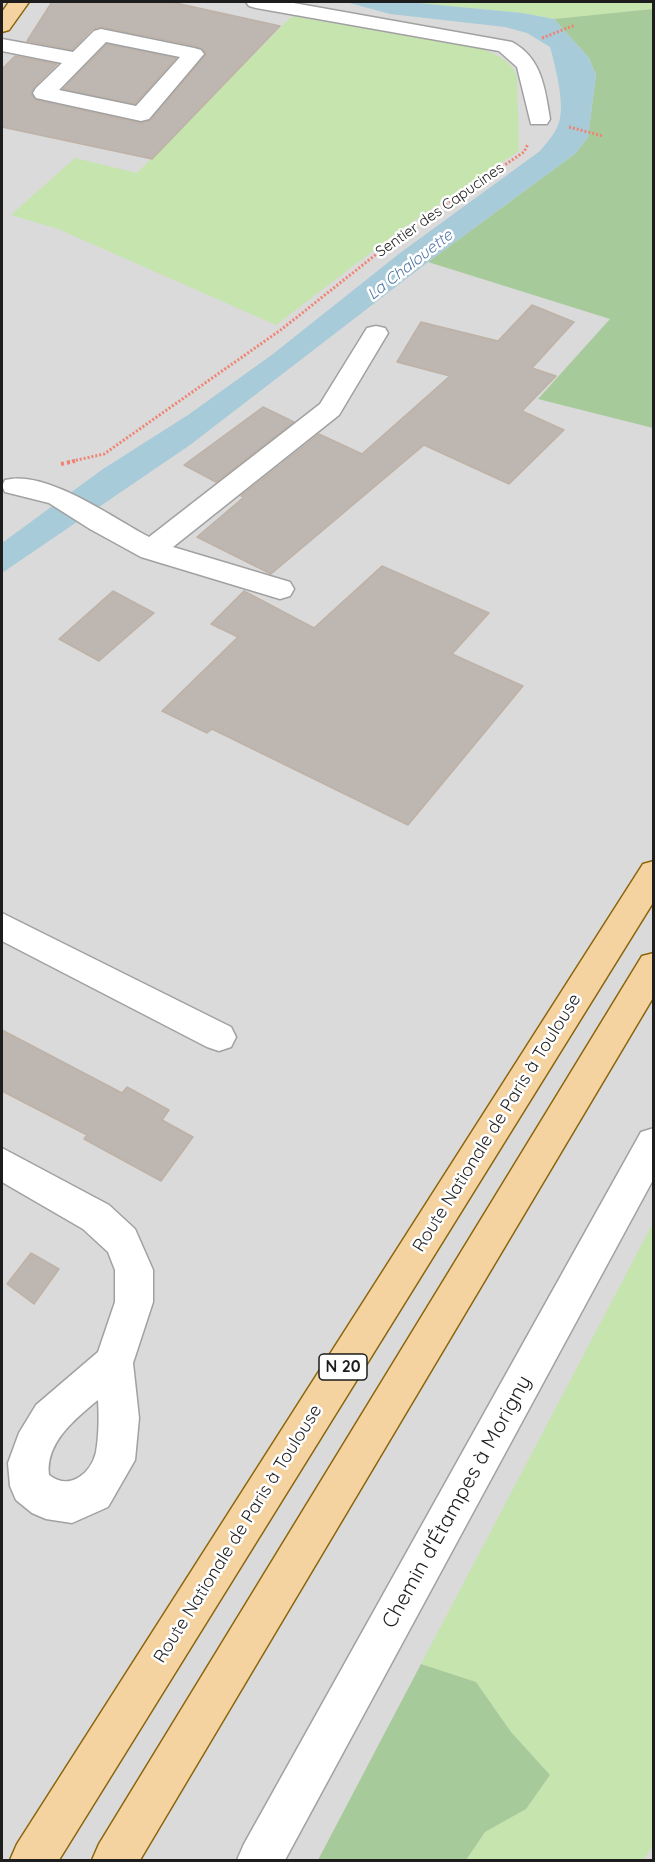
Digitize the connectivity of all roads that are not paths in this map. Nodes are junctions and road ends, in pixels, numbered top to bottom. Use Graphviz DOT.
graph roads {
  1 [pos="19,2"];
  2 [pos="256,2"];
  3 [pos="2,26"];
  4 [pos="2,45"];
  5 [pos="77,59"];
  6 [pos="539,119"];
  7 [pos="376,333"];
  8 [pos="43,467"];
  9 [pos="8,490"];
  10 [pos="151,550"];
  11 [pos="280,589"];
  12 [pos="654,873"];
  13 [pos="2,926"];
  14 [pos="654,966"];
  15 [pos="219,1037"];
  16 [pos="654,1143"];
  17 [pos="2,1164"];
  18 [pos="114,1363"];
  19 [pos="33,1860"];
  20 [pos="115,1860"];
  21 [pos="260,1860"];
  1 -- 3 [label="main road"];
  2 -- 6 [label="street"];
  4 -- 5 [label="street"];
  5 -- 5 [label="street"];
  7 -- 10 [label="street"];
  8 -- 9 [label="street"];
  9 -- 10 [label="street"];
  10 -- 11 [label="street"];
  12 -- 19 [label="main road, Route Nationale de Paris à Toulouse / N 20"];
  13 -- 15 [label="street"];
  14 -- 20 [label="main road"];
  16 -- 21 [label="street, Chemin d'Étampes à Morigny"];
  17 -- 18 [label="street"];
}
